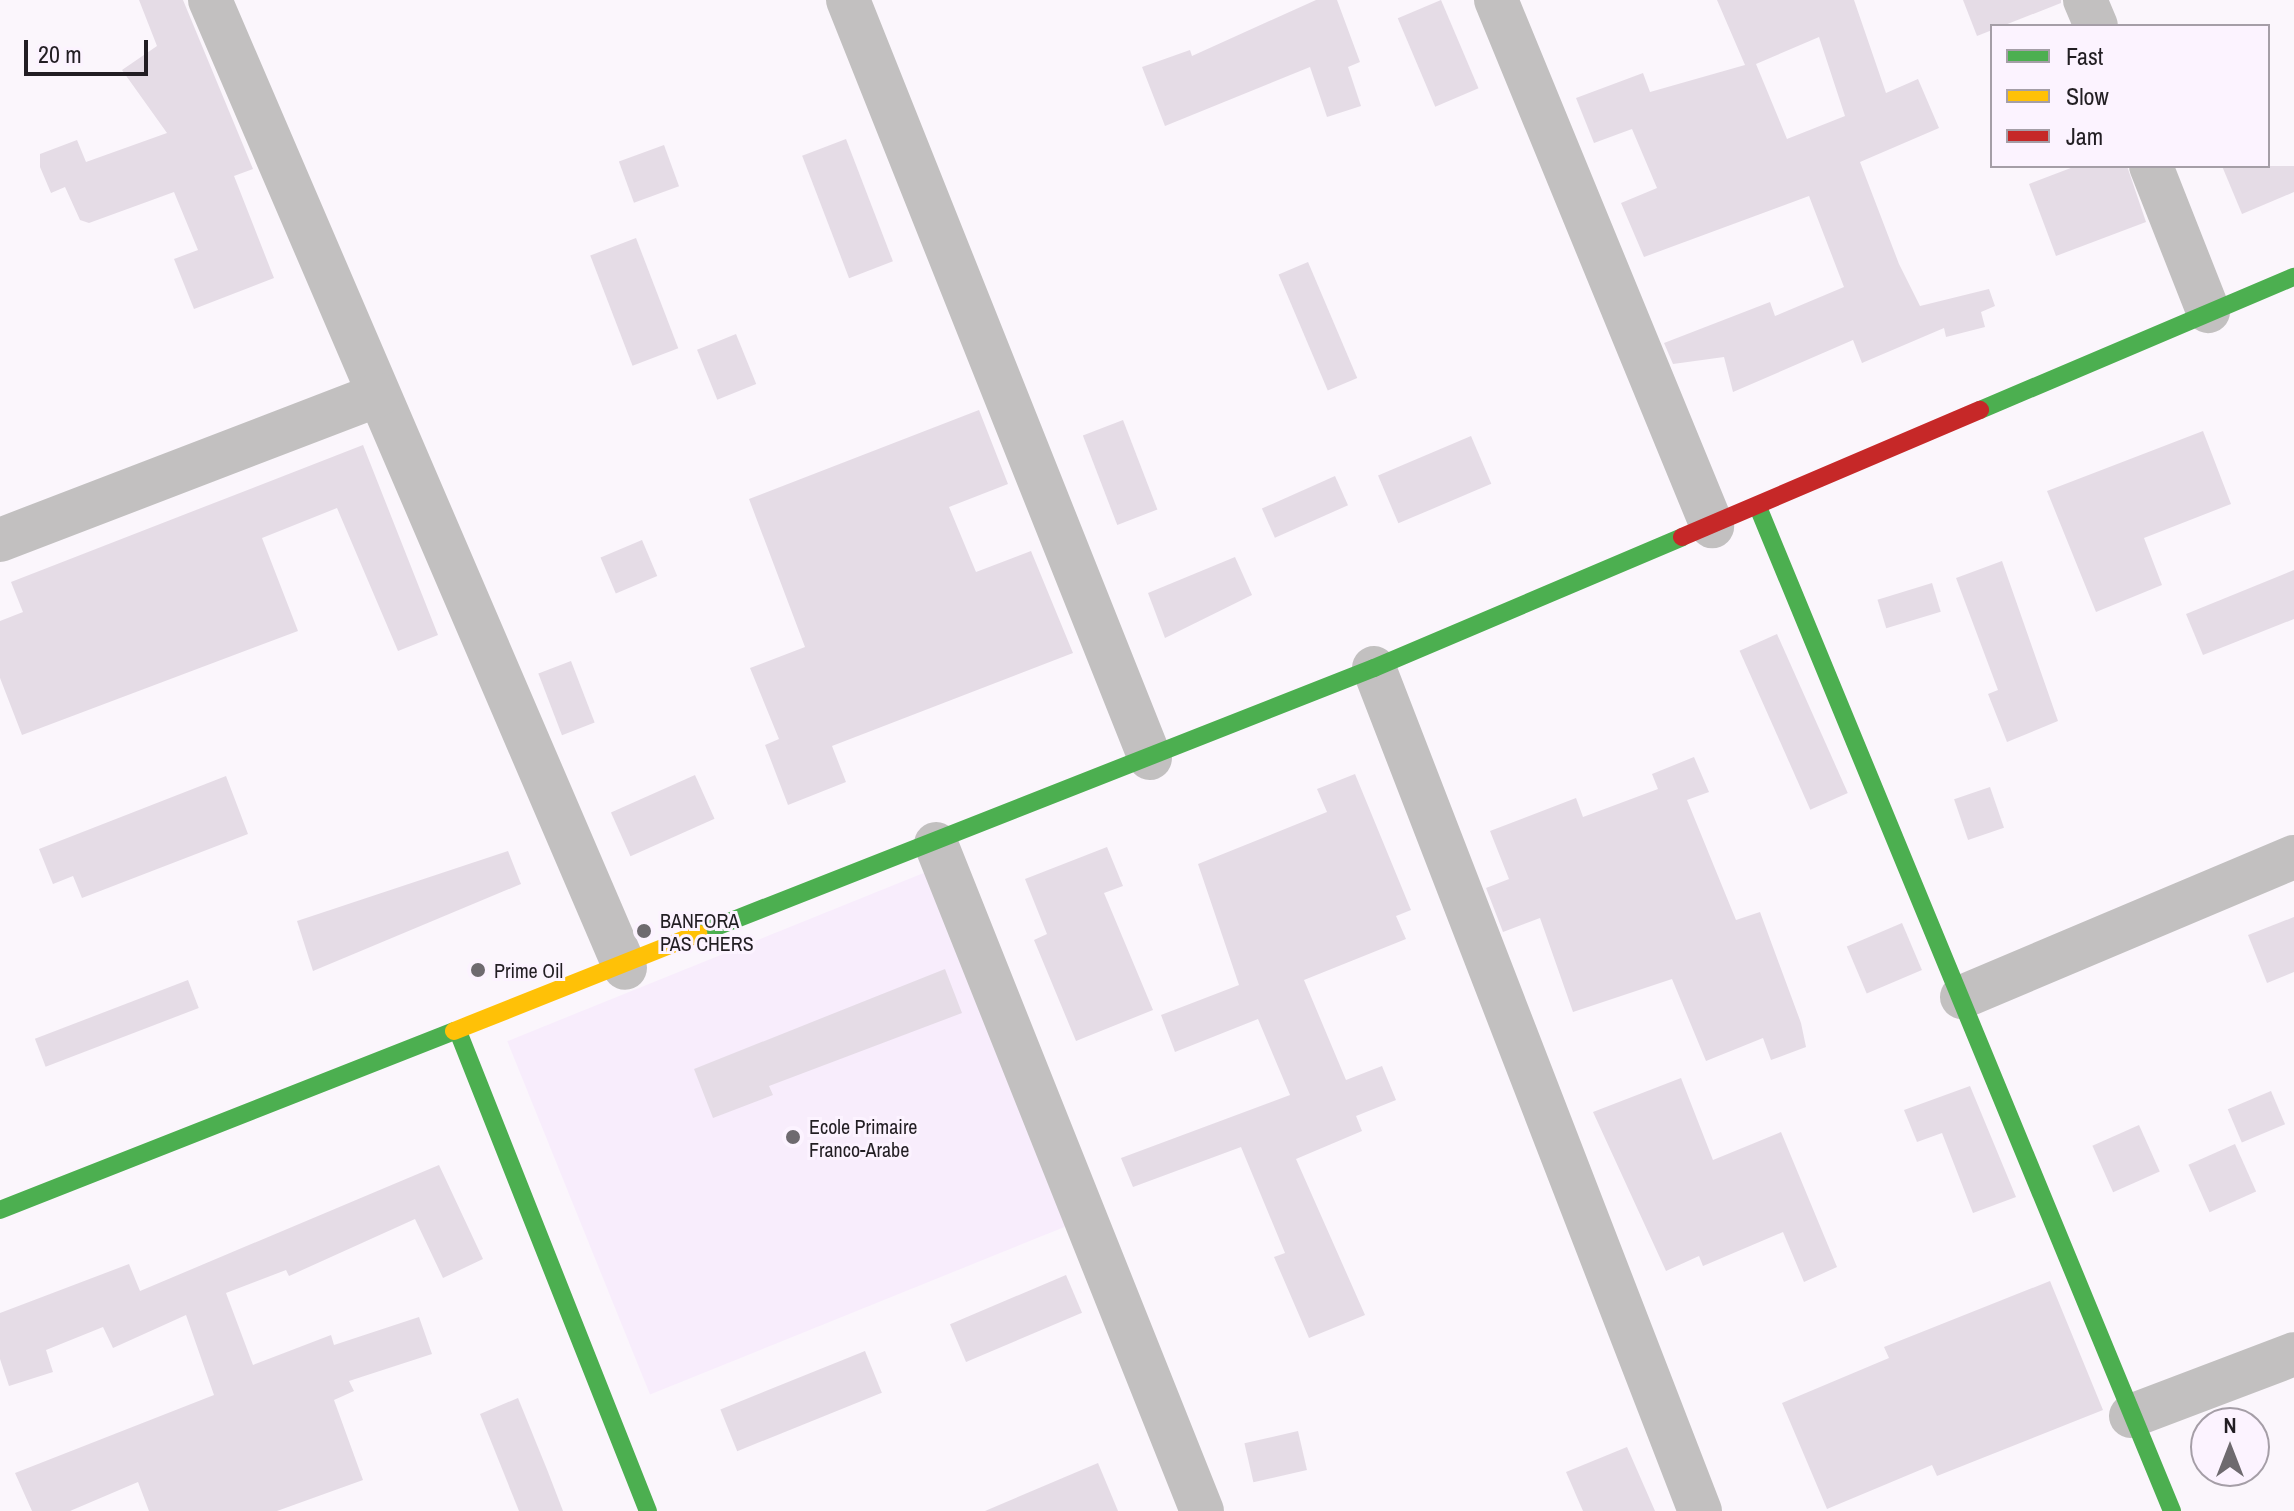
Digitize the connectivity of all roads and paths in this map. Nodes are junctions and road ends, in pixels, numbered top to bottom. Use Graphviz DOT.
graph roads {
  1 [pos="210,0"];
  2 [pos="848,0"];
  3 [pos="1496,0"];
  4 [pos="2085,0"];
  5 [pos="2095,24"];
  6 [pos="2152,168"];
  7 [pos="2294,277"];
  8 [pos="2208,311"];
  9 [pos="378,395"];
  10 [pos="1758,507"];
  11 [pos="1712,526"];
  12 [pos="0,540"];
  13 [pos="1374,668"];
  14 [pos="1150,758"];
  15 [pos="936,844"];
  16 [pos="2294,857"];
  17 [pos="625,968"];
  18 [pos="1962,997"];
  19 [pos="459,1034"];
  20 [pos="0,1210"];
  21 [pos="2294,1354"];
  22 [pos="2131,1416"];
  23 [pos="648,1511"];
  24 [pos="1202,1511"];
  25 [pos="1700,1511"];
  26 [pos="2172,1511"];
  1 -- 9 [label="street"];
  2 -- 14 [label="street"];
  3 -- 11 [label="street"];
  4 -- 5 [label="street"];
  6 -- 8 [label="street"];
  7 -- 8 [label="main road"];
  8 -- 10 [label="main road"];
  9 -- 12 [label="street"];
  9 -- 17 [label="street"];
  10 -- 11 [label="main road"];
  10 -- 18 [label="main road"];
  11 -- 13 [label="main road"];
  13 -- 14 [label="main road"];
  13 -- 25 [label="street"];
  14 -- 15 [label="main road"];
  15 -- 17 [label="main road"];
  15 -- 24 [label="street"];
  16 -- 18 [label="street"];
  17 -- 19 [label="main road"];
  18 -- 22 [label="main road"];
  19 -- 20 [label="main road"];
  19 -- 23 [label="main road"];
  21 -- 22 [label="street"];
  22 -- 26 [label="main road"];
}
